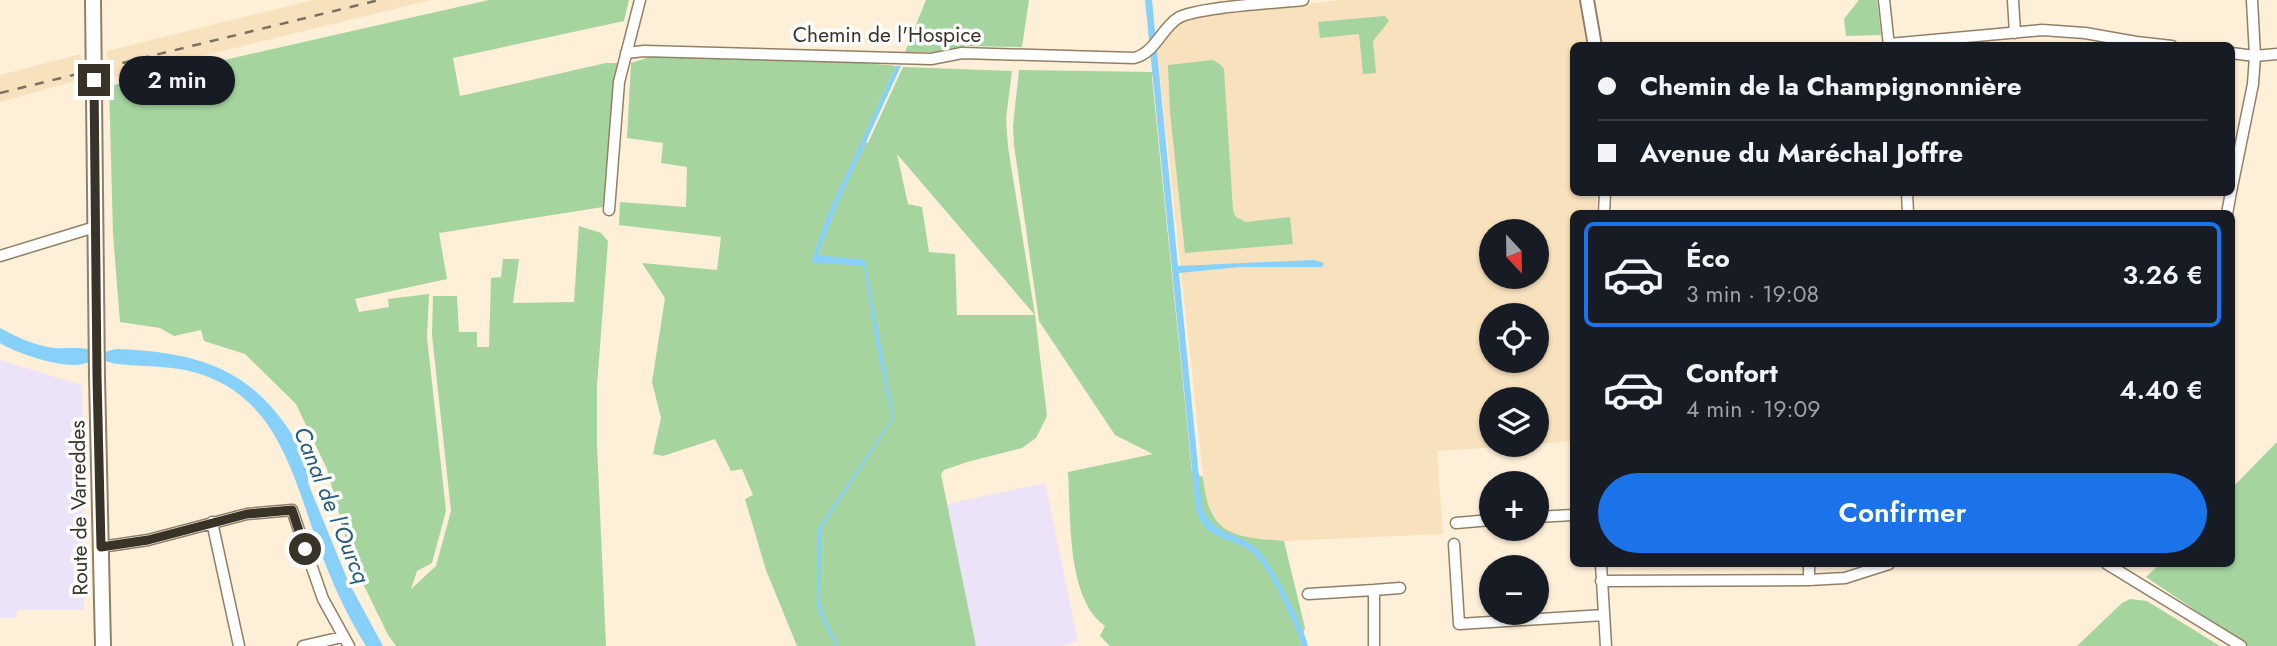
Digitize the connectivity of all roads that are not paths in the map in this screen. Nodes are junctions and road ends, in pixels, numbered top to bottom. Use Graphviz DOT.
graph roads {
  1 [pos="93,0"];
  2 [pos="640,0"];
  3 [pos="1303,0"];
  4 [pos="1587,0"];
  5 [pos="1884,0"];
  6 [pos="2013,0"];
  7 [pos="2252,0"];
  8 [pos="2015,33"];
  9 [pos="1594,42"];
  10 [pos="1889,42"];
  11 [pos="1920,42"];
  12 [pos="2136,42"];
  13 [pos="626,53"];
  14 [pos="2235,54"];
  15 [pos="2277,54"];
  16 [pos="2255,56"];
  17 [pos="2235,173"];
  18 [pos="609,210"];
  19 [pos="95,227"];
  20 [pos="0,256"];
  21 [pos="1570,515"];
  22 [pos="1549,516"];
  23 [pos="1479,521"];
  24 [pos="212,522"];
  25 [pos="1455,523"];
  26 [pos="1454,544"];
  27 [pos="101,547"];
  28 [pos="1601,567"];
  29 [pos="1809,567"];
  30 [pos="1880,567"];
  31 [pos="2112,567"];
  32 [pos="1809,580"];
  33 [pos="1601,581"];
  34 [pos="1400,588"];
  35 [pos="1374,590"];
  36 [pos="1308,594"];
  37 [pos="1604,615"];
  38 [pos="345,641"];
  39 [pos="103,646"];
  40 [pos="239,646"];
  41 [pos="303,646"];
  42 [pos="1374,646"];
  43 [pos="1606,646"];
  44 [pos="2241,646"];
  1 -- 19 [label="main road, Route de Varreddes"];
  2 -- 13 [label="street"];
  3 -- 13 [label="street, Chemin de l'Hospice"];
  4 -- 9 [label="street"];
  5 -- 10 [label="street"];
  6 -- 8 [label="street"];
  7 -- 16 [label="street"];
  8 -- 11 [label="street"];
  8 -- 12 [label="street"];
  13 -- 18 [label="street"];
  14 -- 16 [label="street"];
  15 -- 16 [label="street"];
  16 -- 17 [label="street"];
  19 -- 20 [label="street"];
  19 -- 27 [label="main road, Route de Varreddes"];
  21 -- 22 [label="street"];
  23 -- 25 [label="street"];
  24 -- 27 [label="street"];
  24 -- 38 [label="street"];
  24 -- 40 [label="street"];
  26 -- 37 [label="street"];
  27 -- 39 [label="main road, Route de Varreddes"];
  28 -- 33 [label="street"];
  29 -- 32 [label="street"];
  30 -- 32 [label="street"];
  31 -- 44 [label="street"];
  32 -- 33 [label="street"];
  33 -- 37 [label="street"];
  34 -- 35 [label="street"];
  35 -- 36 [label="street"];
  35 -- 42 [label="street"];
  37 -- 43 [label="street"];
  38 -- 41 [label="street"];
}
